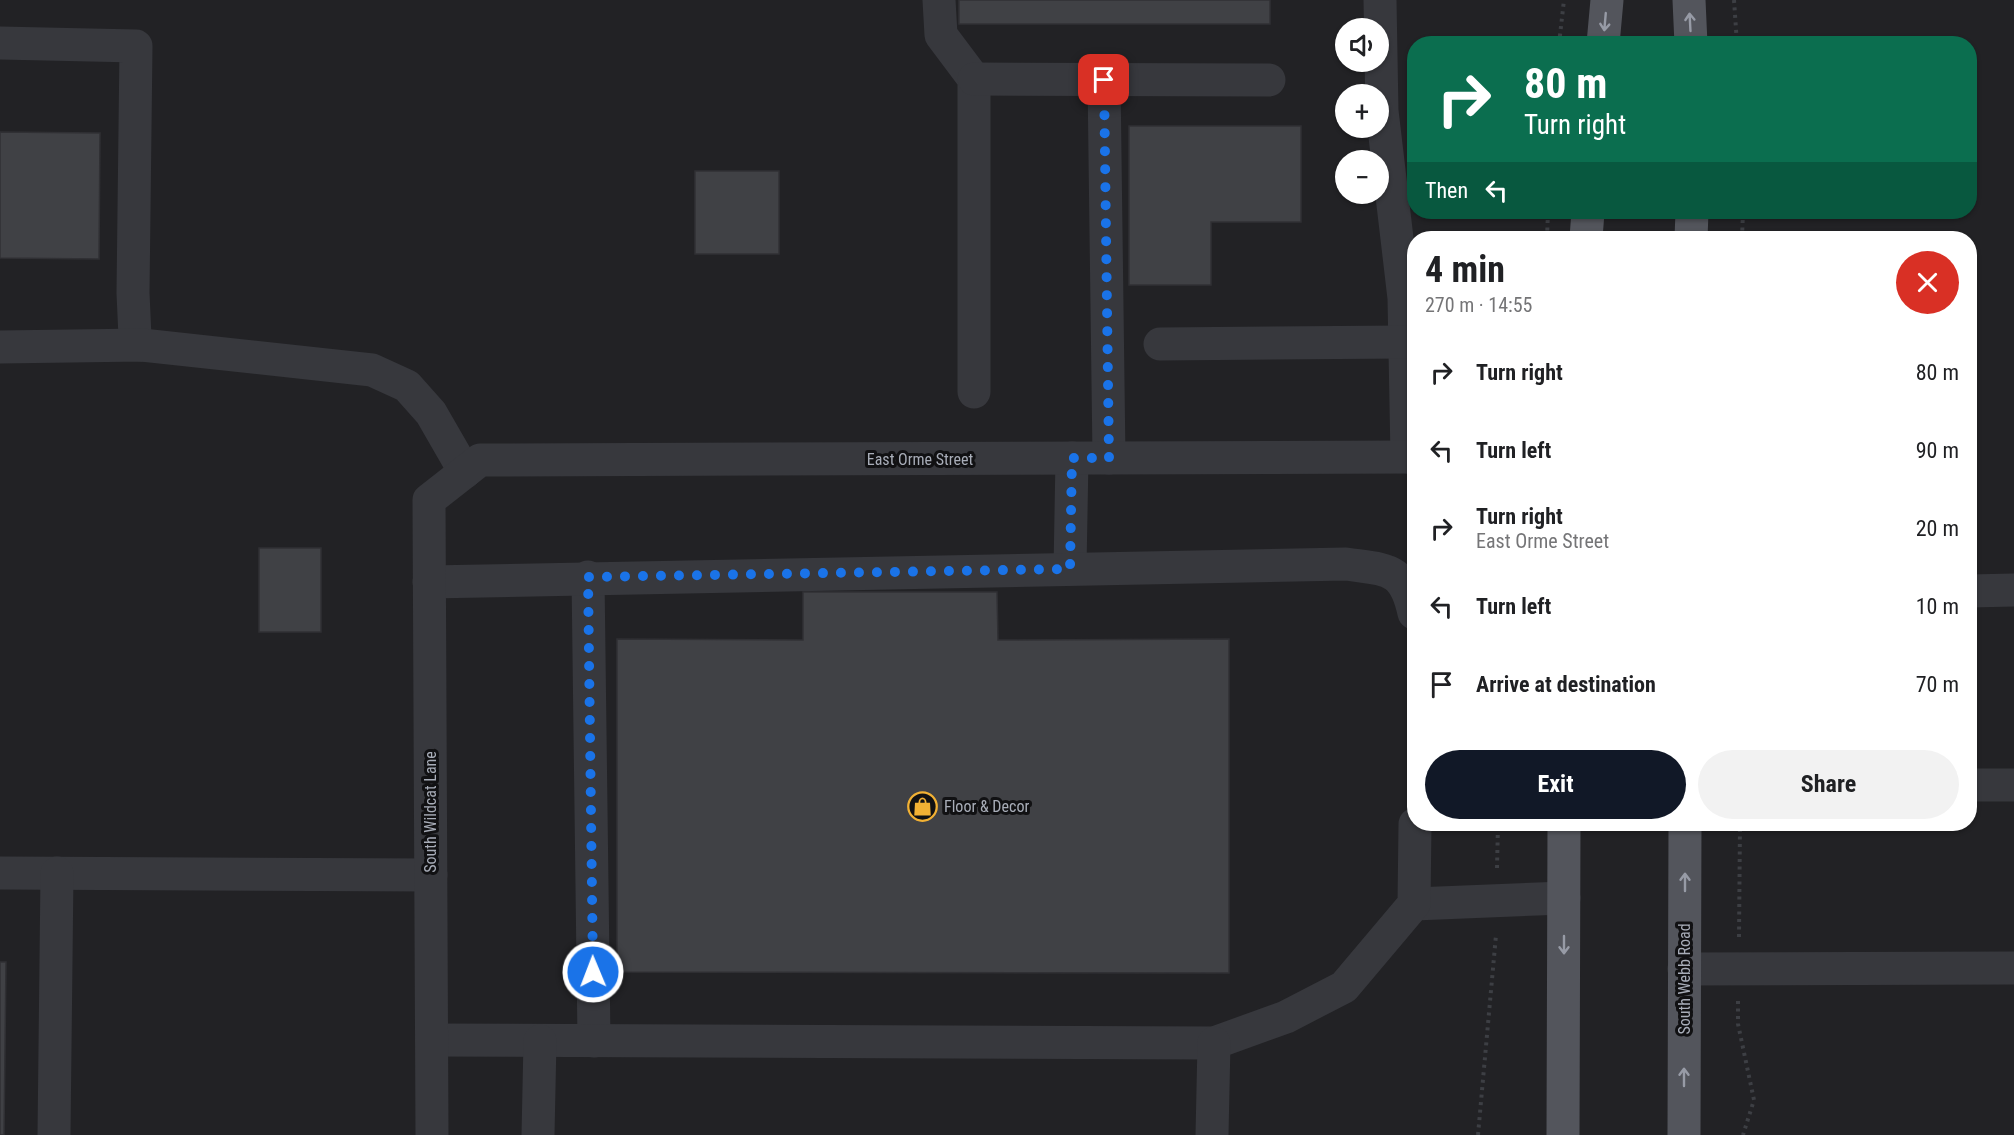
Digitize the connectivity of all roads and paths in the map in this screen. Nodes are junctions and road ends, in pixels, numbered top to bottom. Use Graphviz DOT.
graph roads {
  1 [pos="939,0"];
  2 [pos="1380,0"];
  3 [pos="1564,0"];
  4 [pos="1607,0"];
  5 [pos="1689,0"];
  6 [pos="1734,0"];
  7 [pos="1560,36"];
  8 [pos="1604,36"];
  9 [pos="1691,36"];
  10 [pos="1736,36"];
  11 [pos="0,43"];
  12 [pos="974,80"];
  13 [pos="1104,80"];
  14 [pos="1269,80"];
  15 [pos="1405,342"];
  16 [pos="1160,344"];
  17 [pos="142,345"];
  18 [pos="0,347"];
  19 [pos="1407,380"];
  20 [pos="974,392"];
  21 [pos="1407,457"];
  22 [pos="1072,458"];
  23 [pos="1109,458"];
  24 [pos="465,472"];
  25 [pos="437,494"];
  26 [pos="1070,569"];
  27 [pos="588,577"];
  28 [pos="429,582"];
  29 [pos="1407,588"];
  30 [pos="2014,590"];
  31 [pos="1977,591"];
  32 [pos="1977,785"];
  33 [pos="2014,785"];
  34 [pos="1415,831"];
  35 [pos="1498,831"];
  36 [pos="1564,831"];
  37 [pos="1685,831"];
  38 [pos="0,873"];
  39 [pos="57,873"];
  40 [pos="431,875"];
  41 [pos="1564,898"];
  42 [pos="1497,901"];
  43 [pos="1414,904"];
  44 [pos="2014,968"];
  45 [pos="1684,969"];
  46 [pos="432,1040"];
  47 [pos="540,1041"];
  48 [pos="594,1041"];
  49 [pos="1214,1043"];
  50 [pos="54,1135"];
  51 [pos="432,1135"];
  52 [pos="538,1135"];
  53 [pos="1212,1135"];
  54 [pos="1478,1135"];
  55 [pos="1563,1135"];
  56 [pos="1684,1135"];
  1 -- 12 [label="street"];
  2 -- 15 [label="street"];
  3 -- 7 [label="path"];
  4 -- 8 [label="main road, one-way"];
  9 -- 5 [label="main road, one-way"];
  6 -- 10 [label="path"];
  11 -- 17 [label="street"];
  12 -- 13 [label="street"];
  12 -- 20 [label="street"];
  13 -- 14 [label="street"];
  13 -- 23 [label="street"];
  15 -- 16 [label="street"];
  15 -- 19 [label="street"];
  17 -- 18 [label="street"];
  17 -- 24 [label="street"];
  21 -- 23 [label="street, East Orme Street"];
  22 -- 23 [label="street, East Orme Street"];
  22 -- 24 [label="street, East Orme Street"];
  22 -- 26 [label="street"];
  24 -- 25 [label="street, East Orme Street"];
  25 -- 28 [label="street, South Wildcat Lane"];
  26 -- 27 [label="street"];
  26 -- 29 [label="street"];
  27 -- 28 [label="street"];
  27 -- 48 [label="street"];
  28 -- 40 [label="street, South Wildcat Lane"];
  30 -- 31 [label="street"];
  32 -- 33 [label="street"];
  34 -- 43 [label="street"];
  35 -- 42 [label="path"];
  36 -- 41 [label="main road"];
  45 -- 37 [label="main road, South Webb Road, one-way"];
  38 -- 39 [label="street"];
  39 -- 40 [label="street"];
  39 -- 50 [label="street"];
  40 -- 46 [label="street, South Wildcat Lane"];
  41 -- 42 [label="street"];
  41 -- 55 [label="main road, one-way"];
  42 -- 43 [label="street"];
  42 -- 54 [label="path"];
  43 -- 49 [label="street"];
  44 -- 45 [label="street"];
  56 -- 45 [label="main road, South Webb Road, one-way"];
  46 -- 47 [label="street"];
  46 -- 51 [label="street, South Wildcat Lane"];
  47 -- 48 [label="street"];
  47 -- 52 [label="street"];
  48 -- 49 [label="street"];
  49 -- 53 [label="street"];
}
